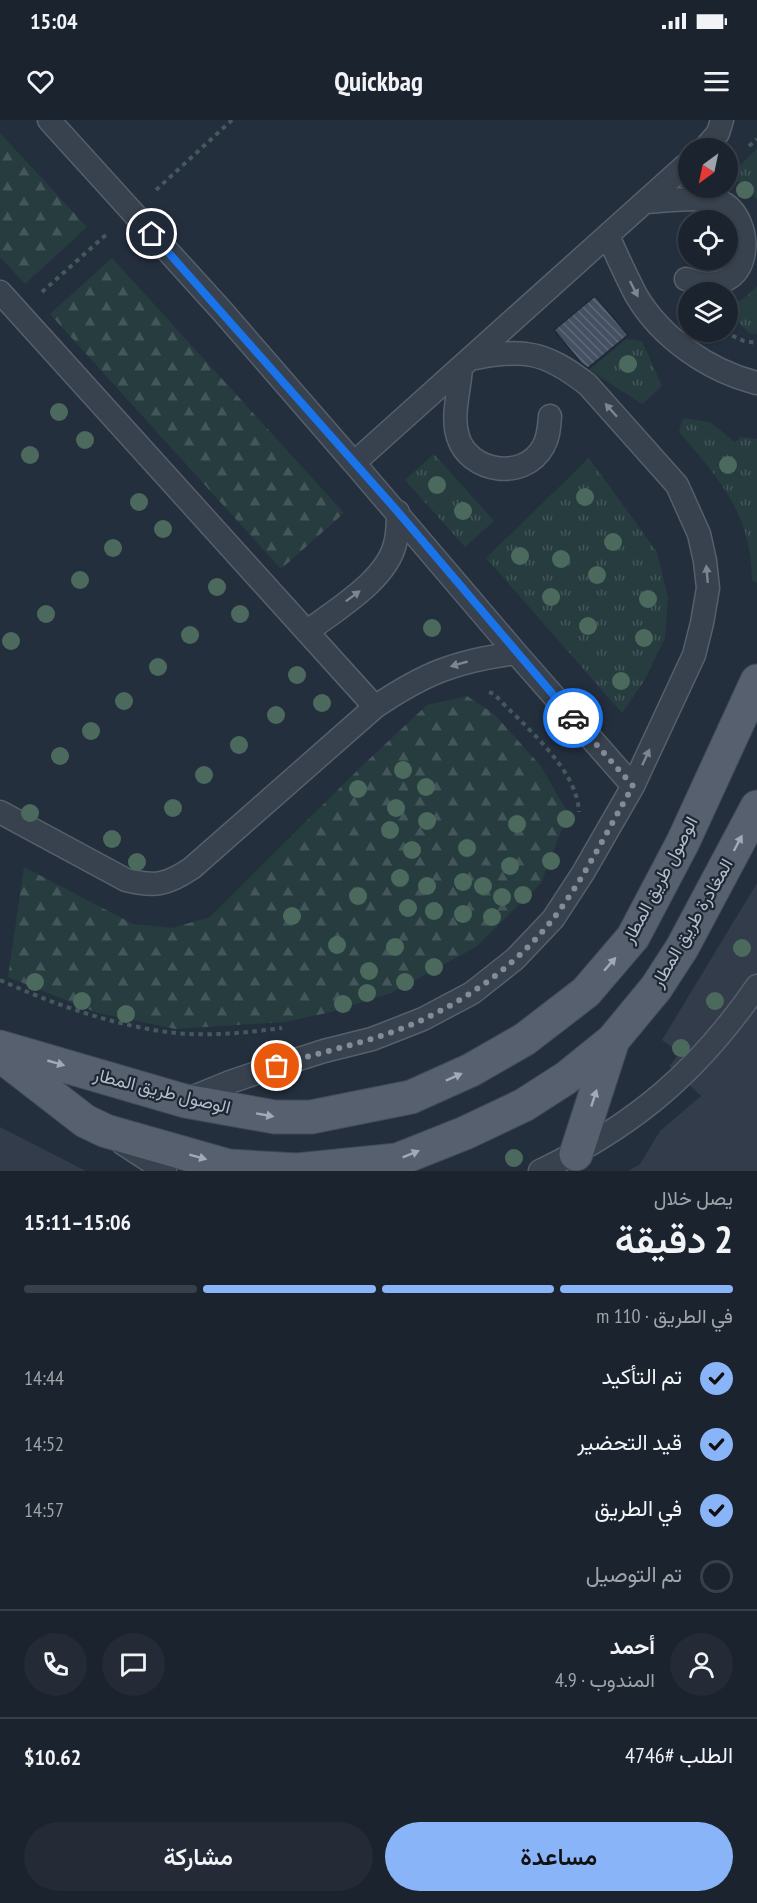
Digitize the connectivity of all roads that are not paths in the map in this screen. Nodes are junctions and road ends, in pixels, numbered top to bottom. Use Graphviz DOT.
graph roads {
  1 [pos="49,120"];
  2 [pos="722,120"];
  3 [pos="713,138"];
  4 [pos="678,172"];
  5 [pos="646,202"];
  6 [pos="608,236"];
  7 [pos="686,279"];
  8 [pos="0,292"];
  9 [pos="466,363"];
  10 [pos="757,383"];
  11 [pos="550,416"];
  12 [pos="354,463"];
  13 [pos="398,512"];
  14 [pos="307,632"];
  15 [pos="516,653"];
  16 [pos="757,681"];
  17 [pos="375,707"];
  18 [pos="633,786"];
  19 [pos="757,807"];
  20 [pos="0,812"];
  21 [pos="757,986"];
  22 [pos="613,1040"];
  23 [pos="0,1047"];
  24 [pos="0,1055"];
  25 [pos="185,1101"];
  26 [pos="106,1131"];
  27 [pos="576,1154"];
  28 [pos="165,1171"];
  29 [pos="540,1171"];
  1 -- 12 [label="lane"];
  2 -- 3 [label="lane"];
  4 -- 5 [label="lane"];
  5 -- 6 [label="lane"];
  5 -- 7 [label="lane"];
  6 -- 9 [label="lane"];
  6 -- 10 [label="lane, one-way"];
  8 -- 14 [label="lane"];
  9 -- 11 [label="lane"];
  9 -- 12 [label="lane"];
  18 -- 9 [label="lane, one-way"];
  12 -- 13 [label="lane"];
  14 -- 13 [label="lane, one-way"];
  13 -- 15 [label="lane"];
  14 -- 17 [label="lane"];
  15 -- 17 [label="lane, one-way"];
  15 -- 18 [label="lane"];
  25 -- 16 [label="main road, الوصول طريق المطار, one-way"];
  17 -- 20 [label="lane"];
  18 -- 25 [label="lane"];
  22 -- 19 [label="main road, المغادرة طريق المطار, one-way"];
  21 -- 27 [label="lane"];
  26 -- 22 [label="main road, المغادرة طريق المطار, one-way"];
  27 -- 22 [label="main road, one-way"];
  23 -- 25 [label="main road, الوصول طريق المطار, one-way"];
  24 -- 26 [label="main road, المغادرة طريق المطار"];
  26 -- 28 [label="lane"];
  27 -- 29 [label="lane"];
}
